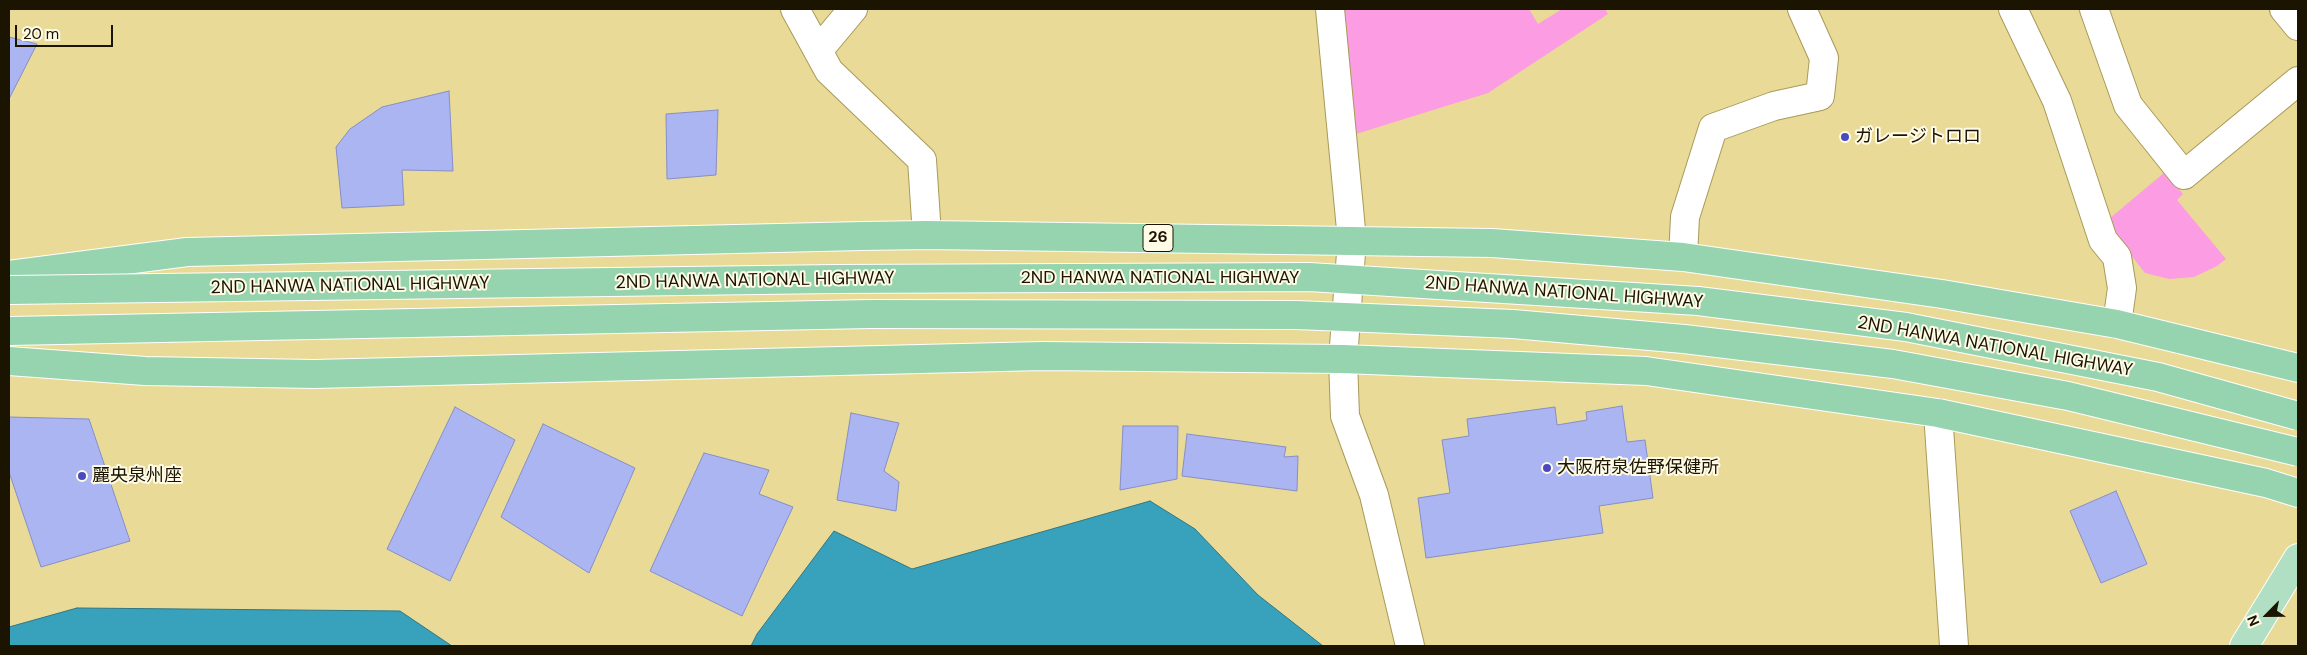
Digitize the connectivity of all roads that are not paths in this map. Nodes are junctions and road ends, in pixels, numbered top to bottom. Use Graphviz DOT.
graph roads {
  1 [pos="796,9"];
  2 [pos="853,9"];
  3 [pos="1330,9"];
  4 [pos="1802,9"];
  5 [pos="2014,9"];
  6 [pos="2094,9"];
  7 [pos="2284,9"];
  8 [pos="2298,26"];
  9 [pos="818,51"];
  10 [pos="2298,81"];
  11 [pos="927,235"];
  12 [pos="1352,240"];
  13 [pos="1683,258"];
  14 [pos="9,275"];
  15 [pos="9,290"];
  16 [pos="2117,324"];
  17 [pos="9,331"];
  18 [pos="1342,359"];
  19 [pos="9,361"];
  20 [pos="2298,368"];
  21 [pos="1938,413"];
  22 [pos="2298,416"];
  23 [pos="2298,452"];
  24 [pos="2298,493"];
  25 [pos="2298,558"];
  26 [pos="1410,646"];
  27 [pos="1954,646"];
  28 [pos="2244,646"];
  1 -- 9 [label="street"];
  2 -- 9 [label="street"];
  3 -- 12 [label="street"];
  4 -- 13 [label="street"];
  5 -- 16 [label="street"];
  6 -- 10 [label="street"];
  7 -- 8 [label="street"];
  9 -- 11 [label="street"];
  11 -- 12 [label="highway, 26"];
  11 -- 14 [label="highway, 26"];
  12 -- 13 [label="highway, 26"];
  12 -- 18 [label="street"];
  13 -- 16 [label="highway, 26"];
  15 -- 22 [label="highway, 2ND HANWA NATIONAL HIGHWAY, bridge"];
  16 -- 20 [label="highway, 26"];
  17 -- 23 [label="highway, 2ND HANWA NATIONAL HIGHWAY, bridge"];
  18 -- 19 [label="highway"];
  18 -- 21 [label="highway"];
  18 -- 26 [label="street"];
  21 -- 24 [label="highway"];
  21 -- 27 [label="street"];
  25 -- 28 [label="main road"];
}
